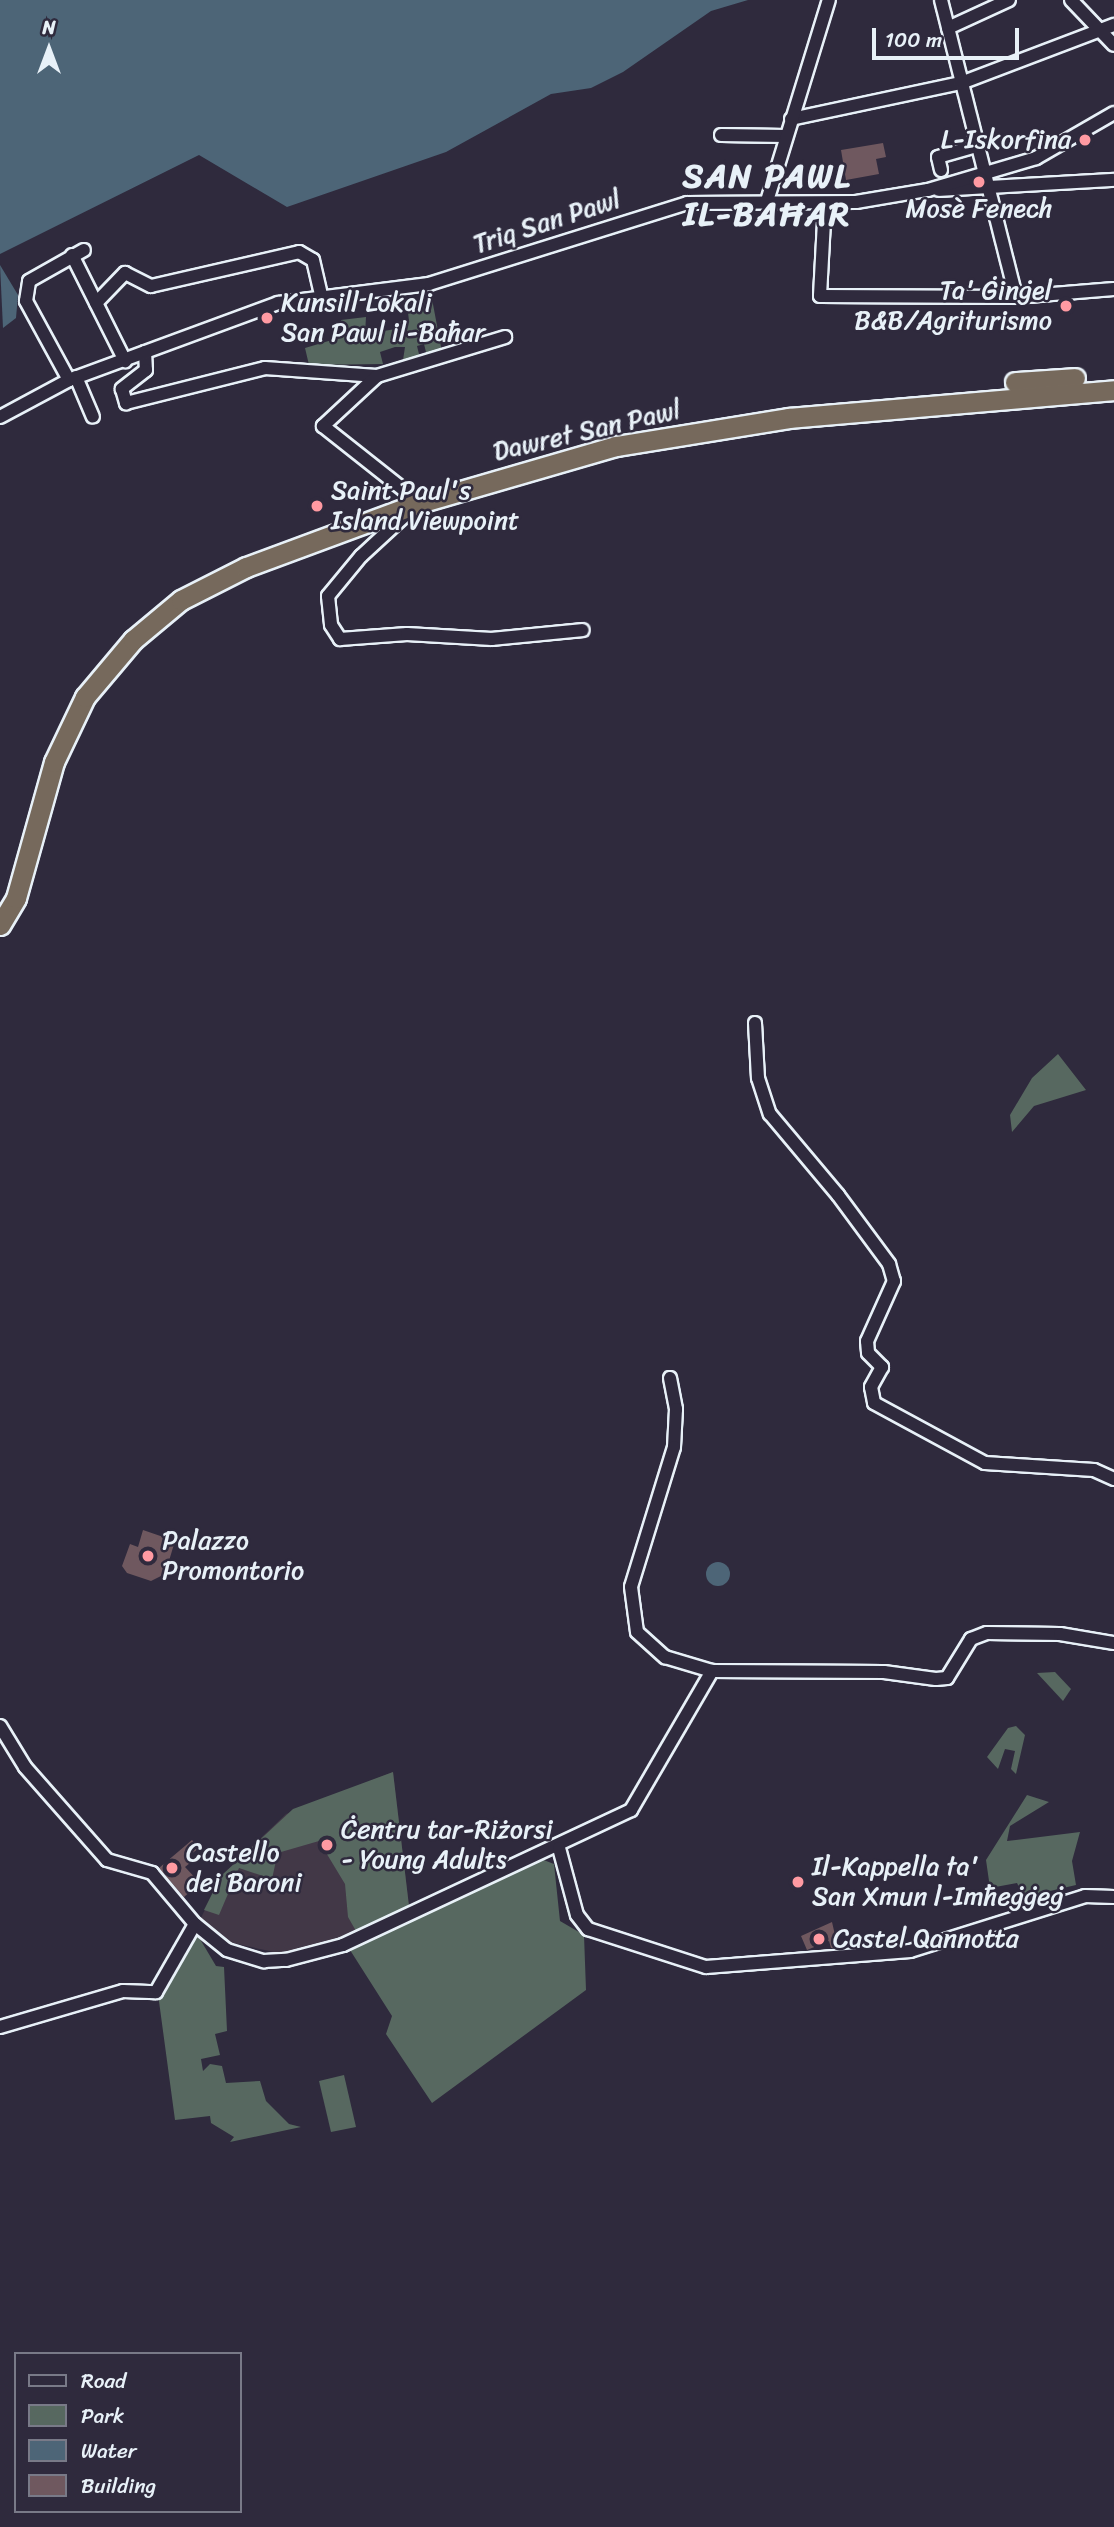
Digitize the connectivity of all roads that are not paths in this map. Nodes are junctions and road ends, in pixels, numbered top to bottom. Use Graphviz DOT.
graph roads {
  1 [pos="829,0"];
  2 [pos="941,0"];
  3 [pos="1009,0"];
  4 [pos="1071,0"];
  5 [pos="1114,25"];
  6 [pos="1100,27"];
  7 [pos="948,28"];
  8 [pos="1114,45"];
  9 [pos="961,83"];
  10 [pos="1114,113"];
  11 [pos="791,119"];
  12 [pos="721,135"];
  13 [pos="785,136"];
  14 [pos="976,146"];
  15 [pos="941,170"];
  16 [pos="984,172"];
  17 [pos="1114,180"];
  18 [pos="928,190"];
  19 [pos="991,191"];
  20 [pos="766,201"];
  21 [pos="825,203"];
  22 [pos="1114,289"];
  23 [pos="1016,297"];
  24 [pos="322,298"];
  25 [pos="96,303"];
  26 [pos="505,337"];
  27 [pos="145,352"];
  28 [pos="125,361"];
  29 [pos="377,376"];
  30 [pos="1114,378"];
  31 [pos="73,379"];
  32 [pos="1114,390"];
  33 [pos="93,416"];
  34 [pos="0,418"];
  35 [pos="412,499"];
  36 [pos="583,629"];
  37 [pos="0,903"];
  38 [pos="0,925"];
  39 [pos="755,1023"];
  40 [pos="670,1378"];
  41 [pos="1114,1479"];
  42 [pos="1114,1643"];
  43 [pos="712,1671"];
  44 [pos="0,1726"];
  45 [pos="559,1848"];
  46 [pos="1114,1897"];
  47 [pos="195,1924"];
  48 [pos="0,2027"];
  1 -- 11 [label="street"];
  2 -- 7 [label="street"];
  3 -- 7 [label="street"];
  4 -- 6 [label="street"];
  5 -- 6 [label="street"];
  6 -- 8 [label="street"];
  6 -- 9 [label="street"];
  7 -- 9 [label="street"];
  9 -- 11 [label="street"];
  9 -- 14 [label="street"];
  10 -- 16 [label="street, Triq San Pawl"];
  11 -- 13 [label="street"];
  12 -- 13 [label="street"];
  13 -- 20 [label="street"];
  14 -- 15 [label="street"];
  14 -- 16 [label="street"];
  16 -- 18 [label="street, Triq San Pawl"];
  16 -- 19 [label="street"];
  17 -- 19 [label="street"];
  18 -- 19 [label="street"];
  18 -- 21 [label="street, Triq San Pawl"];
  19 -- 23 [label="street"];
  20 -- 21 [label="street, Triq San Pawl"];
  20 -- 24 [label="street, Triq San Pawl"];
  21 -- 23 [label="street"];
  22 -- 23 [label="street"];
  24 -- 25 [label="street"];
  24 -- 27 [label="street, Triq San Pawl"];
  25 -- 28 [label="street"];
  25 -- 31 [label="street"];
  26 -- 29 [label="street"];
  27 -- 28 [label="street, Triq San Pawl"];
  27 -- 29 [label="street"];
  28 -- 31 [label="street, Triq San Pawl"];
  29 -- 35 [label="street"];
  30 -- 35 [label="highway, Dawret San Pawl"];
  31 -- 33 [label="street"];
  31 -- 34 [label="street, Triq San Pawl"];
  32 -- 35 [label="highway, Dawret San Pawl"];
  35 -- 36 [label="street"];
  35 -- 37 [label="highway, Dawret San Pawl"];
  35 -- 38 [label="highway, Dawret San Pawl"];
  39 -- 41 [label="street"];
  40 -- 43 [label="street"];
  42 -- 43 [label="street"];
  43 -- 45 [label="street"];
  44 -- 47 [label="street"];
  45 -- 46 [label="street"];
  45 -- 47 [label="street"];
  47 -- 48 [label="street"];
}
